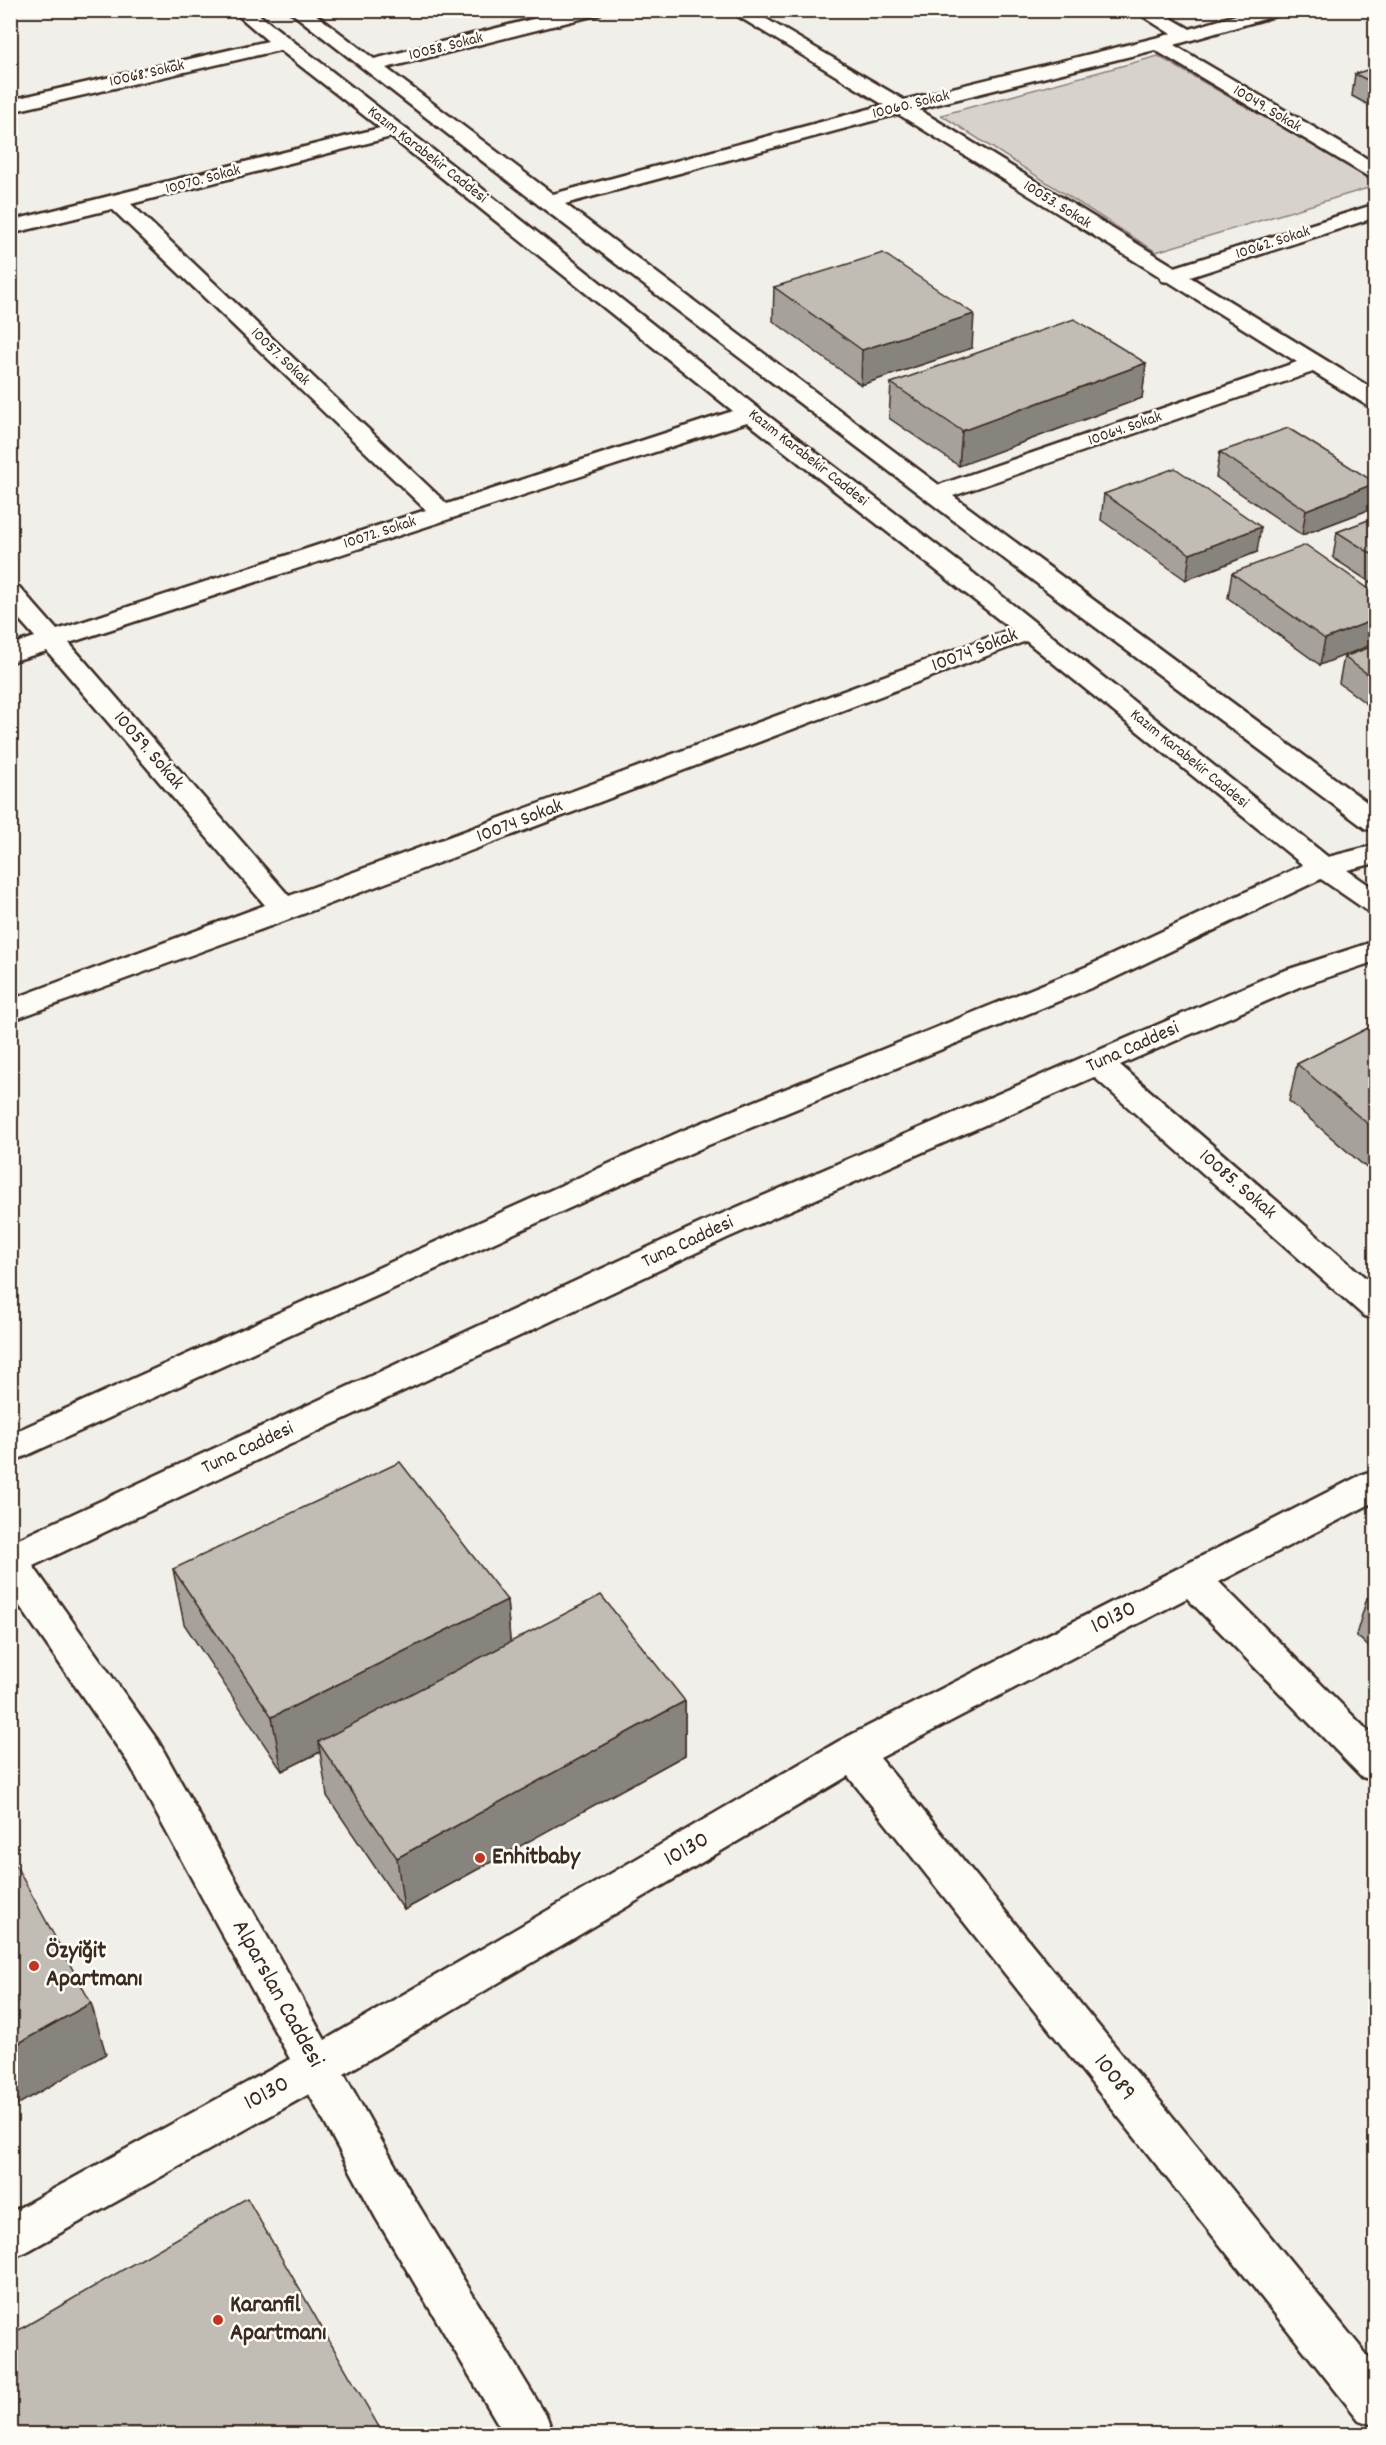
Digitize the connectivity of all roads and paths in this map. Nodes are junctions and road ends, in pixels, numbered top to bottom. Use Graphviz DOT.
graph roads {
  1 [pos="241,10"];
  2 [pos="297,10"];
  3 [pos="593,10"];
  4 [pos="737,10"];
  5 [pos="1142,10"];
  6 [pos="1275,10"];
  7 [pos="1187,35"];
  8 [pos="284,43"];
  9 [pos="1158,44"];
  10 [pos="370,66"];
  11 [pos="10,106"];
  12 [pos="901,107"];
  13 [pos="395,130"];
  14 [pos="1376,173"];
  15 [pos="547,202"];
  16 [pos="118,203"];
  17 [pos="1376,210"];
  18 [pos="10,228"];
  19 [pos="1170,276"];
  20 [pos="1313,364"];
  21 [pos="1376,401"];
  22 [pos="750,413"];
  23 [pos="936,494"];
  24 [pos="442,512"];
  25 [pos="10,592"];
  26 [pos="1029,631"];
  27 [pos="54,642"];
  28 [pos="10,654"];
  29 [pos="1376,823"];
  30 [pos="1376,854"];
  31 [pos="1323,867"];
  32 [pos="1376,904"];
  33 [pos="285,910"];
  34 [pos="1376,950"];
  35 [pos="10,1011"];
  36 [pos="1098,1063"];
  37 [pos="1376,1307"];
  38 [pos="10,1450"];
  39 [pos="1376,1484"];
  40 [pos="10,1561"];
  41 [pos="1191,1578"];
  42 [pos="854,1753"];
  43 [pos="1376,1765"];
  44 [pos="316,2067"];
  45 [pos="10,2237"];
  46 [pos="1376,2403"];
  47 [pos="531,2434"];
  1 -- 8 [label="street, Kazım Karabekir Caddesi"];
  2 -- 10 [label="street, Kazım Karabekir Caddesi"];
  3 -- 10 [label="street, 10058. Sokak"];
  4 -- 12 [label="street, 10053. Sokak"];
  5 -- 7 [label="street"];
  6 -- 7 [label="street, 10060. Sokak"];
  7 -- 9 [label="street, 10060. Sokak"];
  8 -- 11 [label="street, 10068. Sokak"];
  8 -- 13 [label="street, Kazım Karabekir Caddesi"];
  9 -- 12 [label="street, 10060. Sokak"];
  9 -- 14 [label="street, 10049. Sokak"];
  10 -- 15 [label="street, Kazım Karabekir Caddesi"];
  12 -- 15 [label="street, 10060. Sokak"];
  12 -- 19 [label="street, 10053. Sokak"];
  13 -- 16 [label="street, 10070. Sokak"];
  13 -- 22 [label="street, Kazım Karabekir Caddesi"];
  15 -- 23 [label="street, Kazım Karabekir Caddesi"];
  16 -- 18 [label="street, 10070. Sokak"];
  16 -- 24 [label="street, 10057. Sokak"];
  17 -- 19 [label="street, 10062. Sokak"];
  19 -- 20 [label="street, 10053. Sokak"];
  20 -- 21 [label="street, 10053. Sokak"];
  20 -- 23 [label="street, 10064. Sokak"];
  22 -- 24 [label="street, 10072. Sokak"];
  22 -- 26 [label="street, Kazım Karabekir Caddesi"];
  23 -- 29 [label="street, Kazım Karabekir Caddesi"];
  24 -- 27 [label="street, 10072. Sokak"];
  25 -- 27 [label="street, 10059. Sokak"];
  26 -- 31 [label="street, Kazım Karabekir Caddesi"];
  26 -- 33 [label="street, 10074 Sokak"];
  27 -- 28 [label="street, 10072. Sokak"];
  27 -- 33 [label="street, 10059. Sokak"];
  30 -- 31 [label="street"];
  31 -- 32 [label="street, Kazım Karabekir Caddesi"];
  31 -- 38 [label="street"];
  33 -- 35 [label="street, 10074 Sokak"];
  34 -- 36 [label="street, Tuna Caddesi"];
  36 -- 37 [label="street, 10085. Sokak"];
  36 -- 40 [label="street, Tuna Caddesi"];
  39 -- 41 [label="street, 10130"];
  40 -- 44 [label="street, Alparslan Caddesi"];
  41 -- 42 [label="street, 10130"];
  41 -- 43 [label="street"];
  42 -- 44 [label="street, 10130"];
  42 -- 46 [label="street, 10089"];
  44 -- 45 [label="street, 10130"];
  44 -- 47 [label="street, Alparslan Caddesi"];
}
